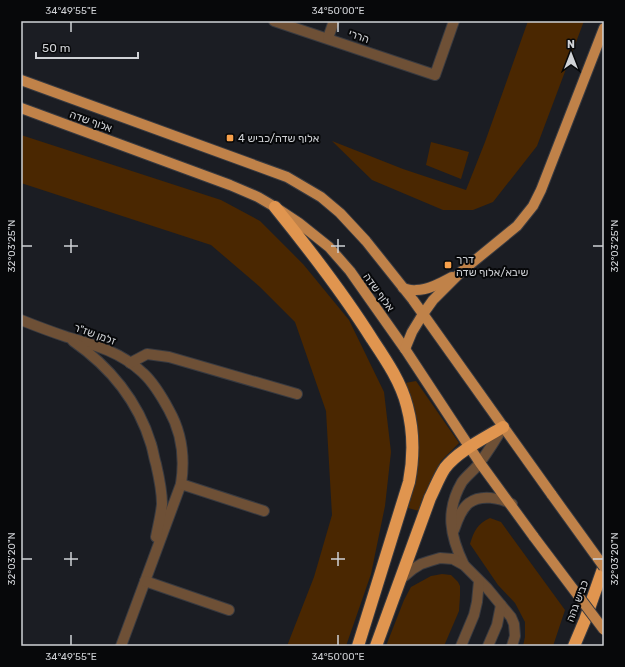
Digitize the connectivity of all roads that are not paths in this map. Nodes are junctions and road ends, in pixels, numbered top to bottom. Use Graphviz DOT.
graph roads {
  1 [pos="274,21"];
  2 [pos="334,21"];
  3 [pos="454,21"];
  4 [pos="604,28"];
  5 [pos="328,38"];
  6 [pos="21,80"];
  7 [pos="21,108"];
  8 [pos="275,207"];
  9 [pos="462,272"];
  10 [pos="403,288"];
  11 [pos="423,314"];
  12 [pos="21,320"];
  13 [pos="65,336"];
  14 [pos="404,349"];
  15 [pos="130,363"];
  16 [pos="297,394"];
  17 [pos="503,427"];
  18 [pos="470,447"];
  19 [pos="480,463"];
  20 [pos="181,484"];
  21 [pos="512,504"];
  22 [pos="264,511"];
  23 [pos="453,536"];
  24 [pos="464,565"];
  25 [pos="604,566"];
  26 [pos="401,580"];
  27 [pos="145,581"];
  28 [pos="479,581"];
  29 [pos="500,604"];
  30 [pos="229,610"];
  31 [pos="604,630"];
  32 [pos="121,646"];
  33 [pos="358,646"];
  34 [pos="376,646"];
  35 [pos="461,646"];
  36 [pos="488,646"];
  37 [pos="512,646"];
  38 [pos="574,646"];
  1 -- 5 [label="street, הררי"];
  2 -- 5 [label="street"];
  3 -- 5 [label="street, הררי"];
  4 -- 9 [label="main road"];
  6 -- 10 [label="main road, אלוף שדה"];
  7 -- 8 [label="main road, אלוף שדה"];
  8 -- 14 [label="main road, אלוף שדה"];
  8 -- 33 [label="highway"];
  9 -- 10 [label="main road"];
  9 -- 11 [label="main road"];
  10 -- 11 [label="main road, אלוף שדה"];
  11 -- 14 [label="main road"];
  11 -- 17 [label="main road, אלוף שדה"];
  12 -- 13 [label="street"];
  13 -- 15 [label="street, זלמן שז\"ר"];
  13 -- 27 [label="street, זלמן שז\"ר"];
  14 -- 18 [label="main road, אלוף שדה"];
  15 -- 16 [label="street"];
  15 -- 20 [label="street, זלמן שז\"ר"];
  17 -- 18 [label="highway"];
  17 -- 19 [label="street"];
  17 -- 25 [label="main road, אלוף שדה, bridge"];
  18 -- 19 [label="main road, אלוף שדה"];
  18 -- 26 [label="highway"];
  19 -- 21 [label="main road, אלוף שדה"];
  19 -- 23 [label="street"];
  20 -- 22 [label="street"];
  20 -- 27 [label="street, זלמן שז\"ר"];
  21 -- 23 [label="street"];
  21 -- 31 [label="main road, אלוף שדה, bridge"];
  23 -- 24 [label="street"];
  24 -- 26 [label="street"];
  24 -- 28 [label="street"];
  25 -- 38 [label="highway, כביש גהה"];
  26 -- 34 [label="highway"];
  27 -- 30 [label="street"];
  27 -- 32 [label="street, זלמן שז\"ר"];
  28 -- 29 [label="street"];
  28 -- 35 [label="street"];
  29 -- 36 [label="street"];
  29 -- 37 [label="street"];
}
